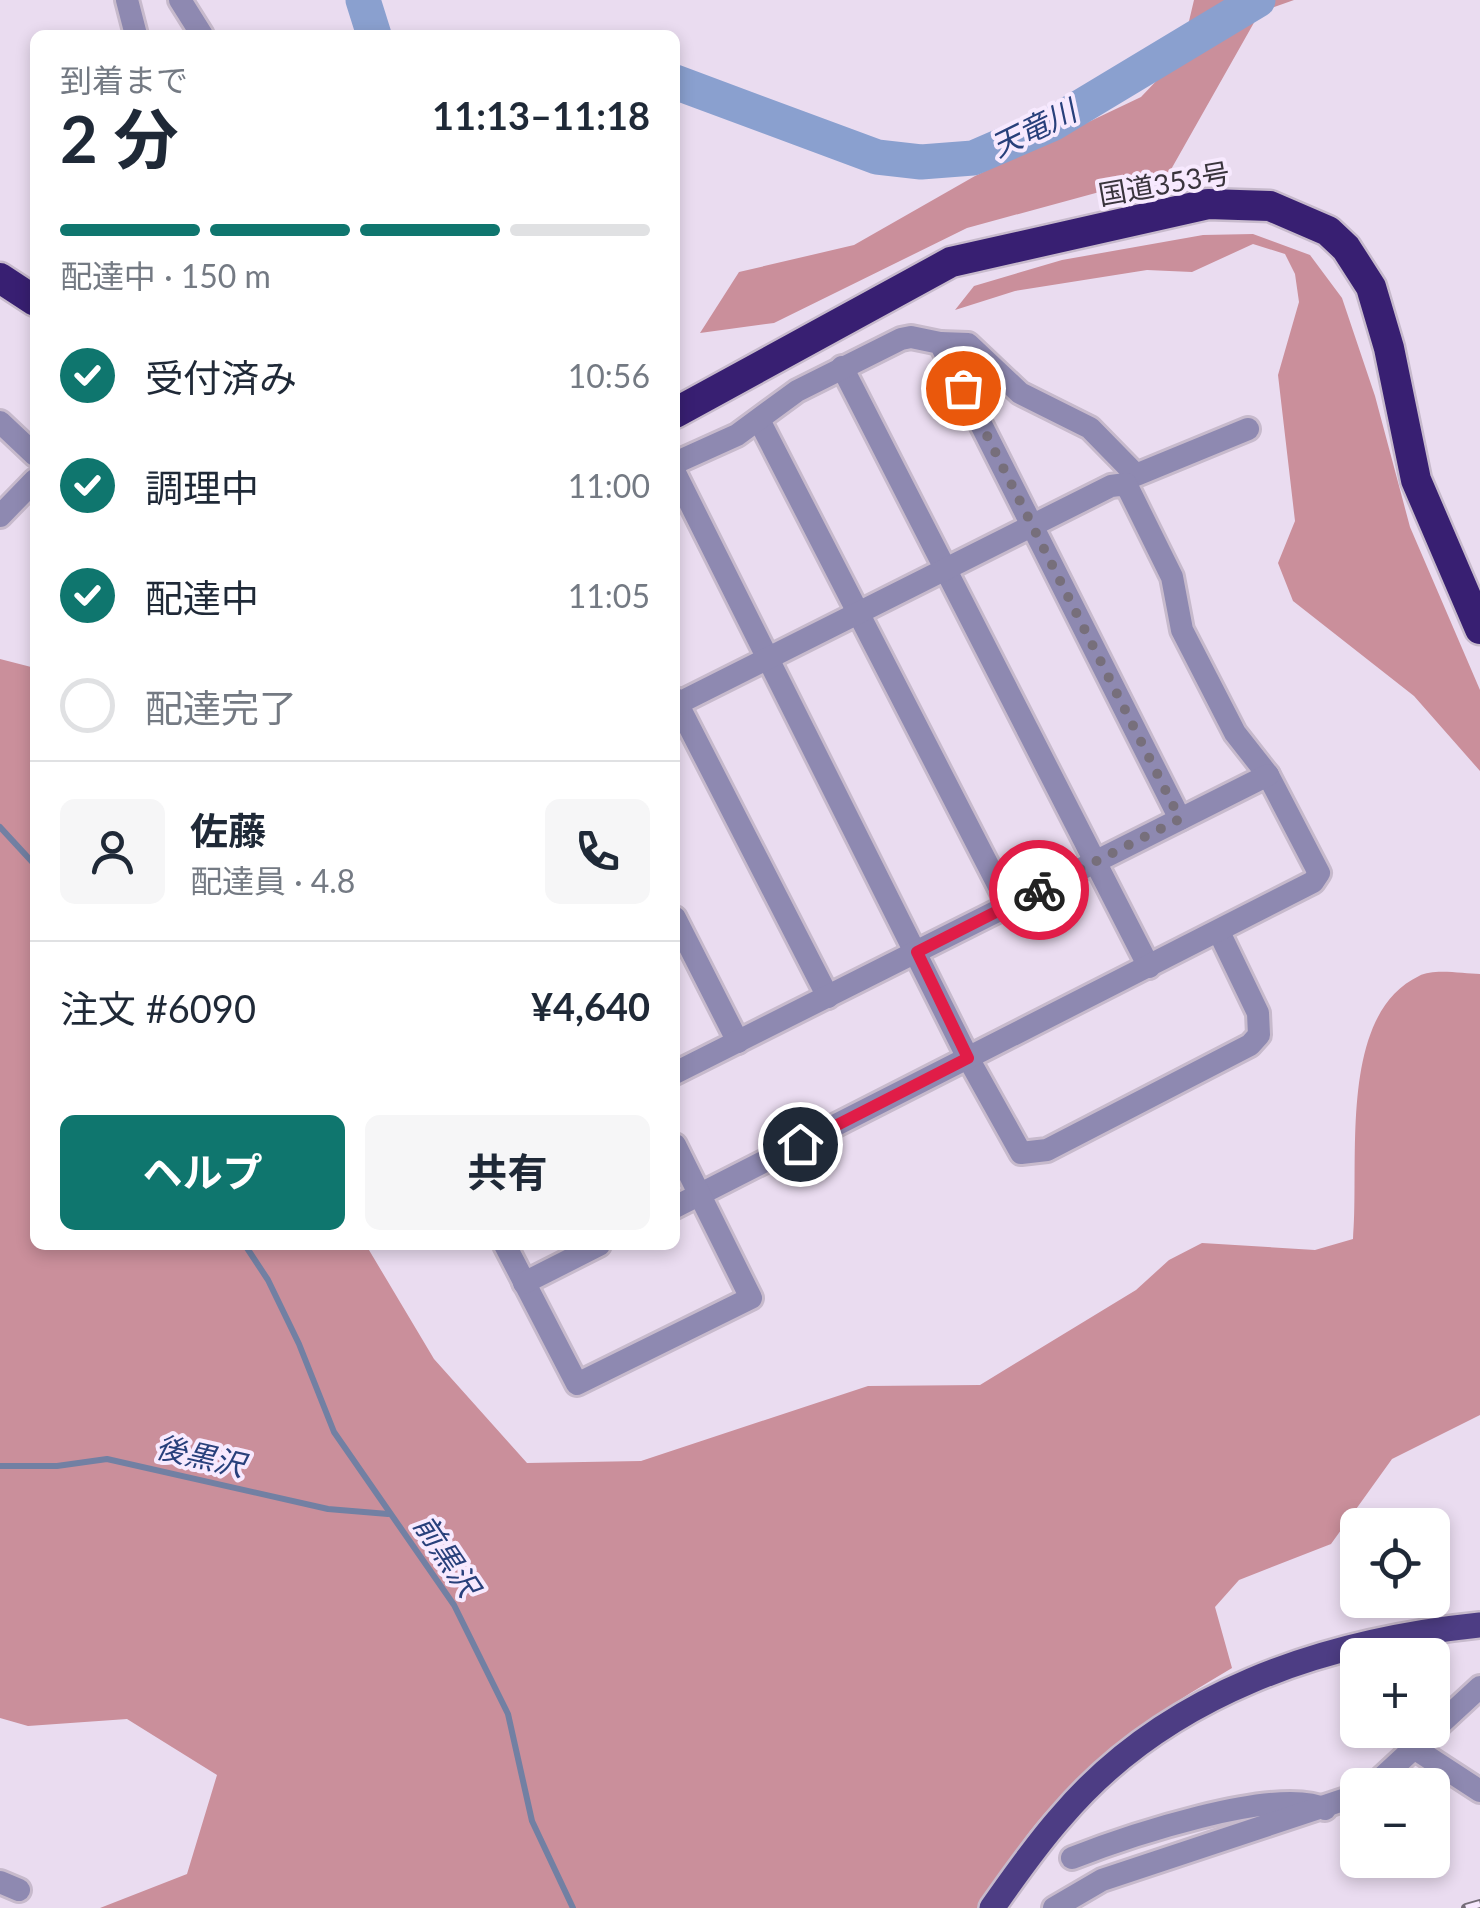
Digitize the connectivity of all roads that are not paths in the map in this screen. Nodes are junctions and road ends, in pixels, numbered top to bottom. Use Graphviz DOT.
graph roads {
  1 [pos="127,0"];
  2 [pos="180,0"];
  3 [pos="135,30"];
  4 [pos="199,30"];
  5 [pos="0,278"];
  6 [pos="30,298"];
  7 [pos="940,344"];
  8 [pos="842,367"];
  9 [pos="680,409"];
  10 [pos="759,420"];
  11 [pos="0,422"];
  12 [pos="1248,429"];
  13 [pos="30,450"];
  14 [pos="680,461"];
  15 [pos="680,483"];
  16 [pos="30,485"];
  17 [pos="0,516"];
  18 [pos="1031,526"];
  19 [pos="945,570"];
  20 [pos="857,614"];
  21 [pos="1480,628"];
  22 [pos="768,659"];
  23 [pos="680,701"];
  24 [pos="680,711"];
  25 [pos="1268,775"];
  26 [pos="1180,819"];
  27 [pos="1096,862"];
  28 [pos="1009,906"];
  29 [pos="680,928"];
  30 [pos="1219,932"];
  31 [pos="917,952"];
  32 [pos="1149,967"];
  33 [pos="828,997"];
  34 [pos="738,1042"];
  35 [pos="968,1058"];
  36 [pos="680,1071"];
  37 [pos="680,1155"];
  38 [pos="700,1195"];
  39 [pos="680,1205"];
  40 [pos="508,1250"];
  41 [pos="589,1250"];
  42 [pos="524,1282"];
  43 [pos="1480,1625"];
  44 [pos="1480,1688"];
  45 [pos="1417,1750"];
  46 [pos="1395,1768"];
  47 [pos="1480,1792"];
  48 [pos="1340,1803"];
  49 [pos="1325,1809"];
  50 [pos="1072,1858"];
  51 [pos="992,1908"];
  52 [pos="1054,1908"];
  1 -- 3 [label="street"];
  2 -- 4 [label="street"];
  5 -- 6 [label="highway"];
  7 -- 8 [label="street"];
  7 -- 12 [label="street"];
  7 -- 18 [label="street"];
  8 -- 10 [label="street"];
  8 -- 19 [label="street"];
  9 -- 21 [label="highway, 国道353号"];
  10 -- 14 [label="street"];
  10 -- 20 [label="street"];
  11 -- 13 [label="street"];
  15 -- 22 [label="street"];
  16 -- 17 [label="street"];
  18 -- 19 [label="street"];
  18 -- 25 [label="street"];
  18 -- 26 [label="street"];
  19 -- 20 [label="street"];
  19 -- 27 [label="street"];
  20 -- 22 [label="street"];
  20 -- 28 [label="street"];
  22 -- 23 [label="street"];
  22 -- 31 [label="street"];
  24 -- 33 [label="street"];
  25 -- 26 [label="street"];
  25 -- 30 [label="street"];
  26 -- 27 [label="street"];
  27 -- 28 [label="street"];
  27 -- 32 [label="street"];
  28 -- 31 [label="street"];
  29 -- 34 [label="street"];
  30 -- 32 [label="street"];
  30 -- 35 [label="street"];
  31 -- 33 [label="street"];
  31 -- 35 [label="street"];
  32 -- 35 [label="street"];
  33 -- 34 [label="street"];
  34 -- 36 [label="street"];
  35 -- 38 [label="street"];
  37 -- 38 [label="street"];
  38 -- 39 [label="street"];
  38 -- 42 [label="street"];
  40 -- 42 [label="street"];
  41 -- 42 [label="street"];
  43 -- 51 [label="main road"];
  44 -- 45 [label="street"];
  45 -- 46 [label="street"];
  45 -- 47 [label="street"];
  48 -- 49 [label="street"];
  49 -- 50 [label="street"];
  49 -- 52 [label="street"];
}
